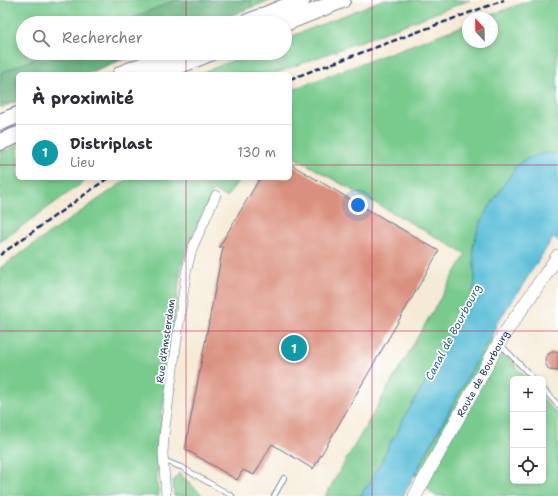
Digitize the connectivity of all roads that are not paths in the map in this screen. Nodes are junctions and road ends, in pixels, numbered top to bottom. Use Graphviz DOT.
graph roads {
  1 [pos="302,0"];
  2 [pos="342,0"];
  3 [pos="263,16"];
  4 [pos="292,20"];
  5 [pos="156,60"];
  6 [pos="193,60"];
  7 [pos="126,72"];
  8 [pos="164,72"];
  9 [pos="16,111"];
  10 [pos="16,116"];
  11 [pos="0,117"];
  12 [pos="0,122"];
  13 [pos="16,130"];
  14 [pos="0,136"];
  15 [pos="16,136"];
  16 [pos="0,142"];
  17 [pos="216,195"];
  18 [pos="558,256"];
  19 [pos="499,342"];
  20 [pos="531,376"];
  21 [pos="546,392"];
  22 [pos="558,404"];
  23 [pos="163,460"];
  24 [pos="284,478"];
  25 [pos="166,496"];
  26 [pos="232,496"];
  27 [pos="274,496"];
  28 [pos="415,496"];
  1 -- 3 [label="highway"];
  2 -- 4 [label="highway"];
  5 -- 7 [label="highway"];
  6 -- 8 [label="highway"];
  9 -- 11 [label="highway"];
  10 -- 12 [label="highway"];
  13 -- 14 [label="highway"];
  15 -- 16 [label="highway"];
  17 -- 23 [label="street, Rue d'Amsterdam"];
  18 -- 19 [label="main road, Route de Bourbourg"];
  19 -- 20 [label="lane"];
  19 -- 28 [label="main road, Route de Bourbourg"];
  21 -- 22 [label="lane"];
  23 -- 25 [label="street, Rue d'Amsterdam"];
  23 -- 26 [label="lane"];
  24 -- 27 [label="lane"];
}
